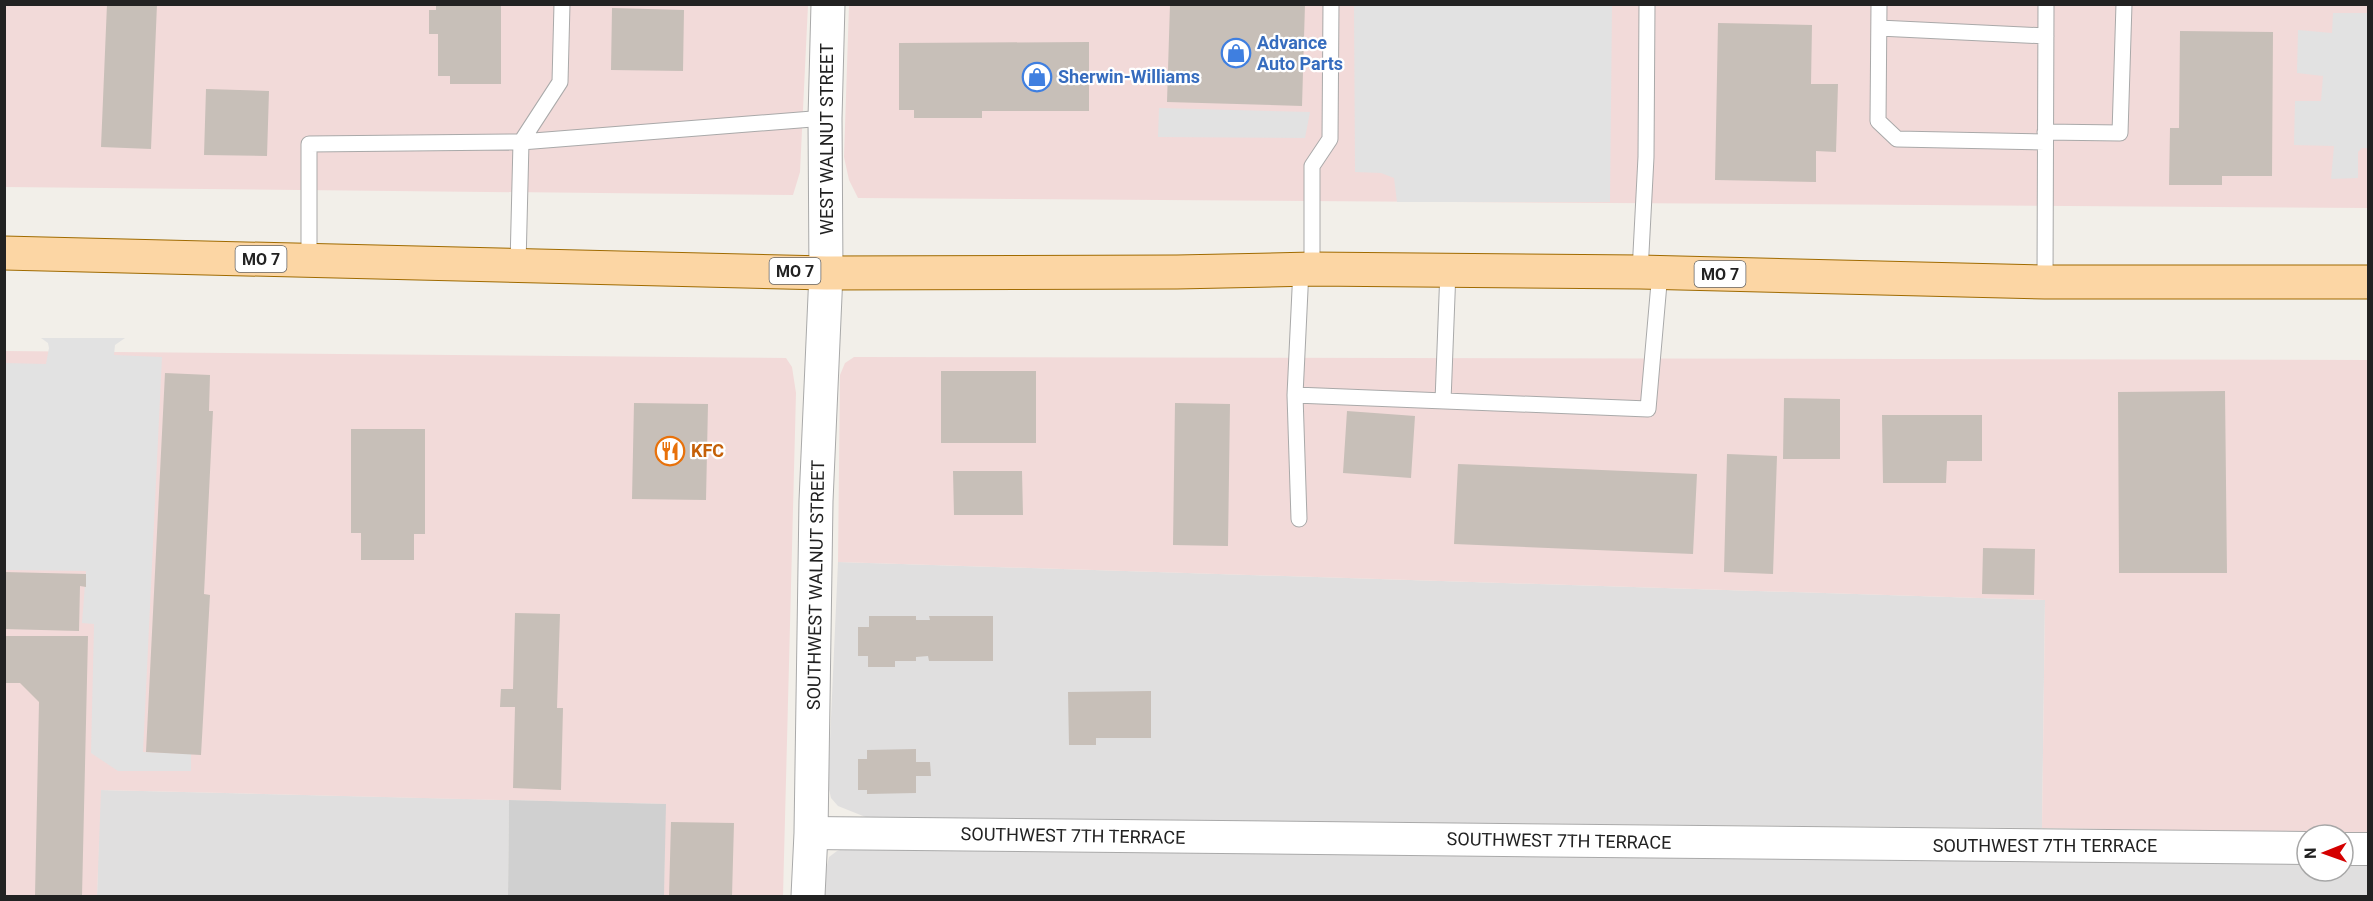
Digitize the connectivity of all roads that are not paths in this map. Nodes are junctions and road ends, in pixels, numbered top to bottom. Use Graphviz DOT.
graph roads {
  1 [pos="562,4"];
  2 [pos="828,4"];
  3 [pos="1331,4"];
  4 [pos="1647,4"];
  5 [pos="1879,4"];
  6 [pos="2046,4"];
  7 [pos="2124,4"];
  8 [pos="1879,28"];
  9 [pos="2046,36"];
  10 [pos="825,118"];
  11 [pos="2045,137"];
  12 [pos="521,142"];
  13 [pos="4,253"];
  14 [pos="309,260"];
  15 [pos="518,265"];
  16 [pos="1306,269"];
  17 [pos="1448,270"];
  18 [pos="1650,272"];
  19 [pos="826,273"];
  20 [pos="2045,282"];
  21 [pos="2368,282"];
  22 [pos="1295,395"];
  23 [pos="1443,400"];
  24 [pos="1299,519"];
  25 [pos="811,833"];
  26 [pos="2295,848"];
  27 [pos="808,897"];
  1 -- 12 [label="lane"];
  2 -- 10 [label="street, WEST WALNUT STREET"];
  3 -- 16 [label="lane"];
  4 -- 18 [label="lane"];
  5 -- 8 [label="lane"];
  6 -- 9 [label="lane"];
  7 -- 11 [label="lane"];
  8 -- 9 [label="lane"];
  8 -- 11 [label="lane"];
  9 -- 11 [label="lane"];
  10 -- 12 [label="lane"];
  10 -- 19 [label="street, WEST WALNUT STREET"];
  11 -- 20 [label="lane"];
  12 -- 14 [label="lane"];
  12 -- 15 [label="lane"];
  13 -- 14 [label="main road, MO 7"];
  14 -- 15 [label="main road, MO 7"];
  15 -- 19 [label="main road, MO 7"];
  16 -- 17 [label="main road, MO 7"];
  16 -- 19 [label="main road, MO 7"];
  16 -- 22 [label="lane"];
  17 -- 18 [label="main road, MO 7"];
  17 -- 23 [label="lane"];
  18 -- 20 [label="main road, MO 7"];
  18 -- 23 [label="lane"];
  19 -- 25 [label="street, SOUTHWEST WALNUT STREET"];
  20 -- 21 [label="main road, MO 7"];
  22 -- 23 [label="lane"];
  22 -- 24 [label="lane"];
  25 -- 26 [label="street, SOUTHWEST 7TH TERRACE"];
  25 -- 27 [label="street, SOUTHWEST WALNUT STREET"];
}
